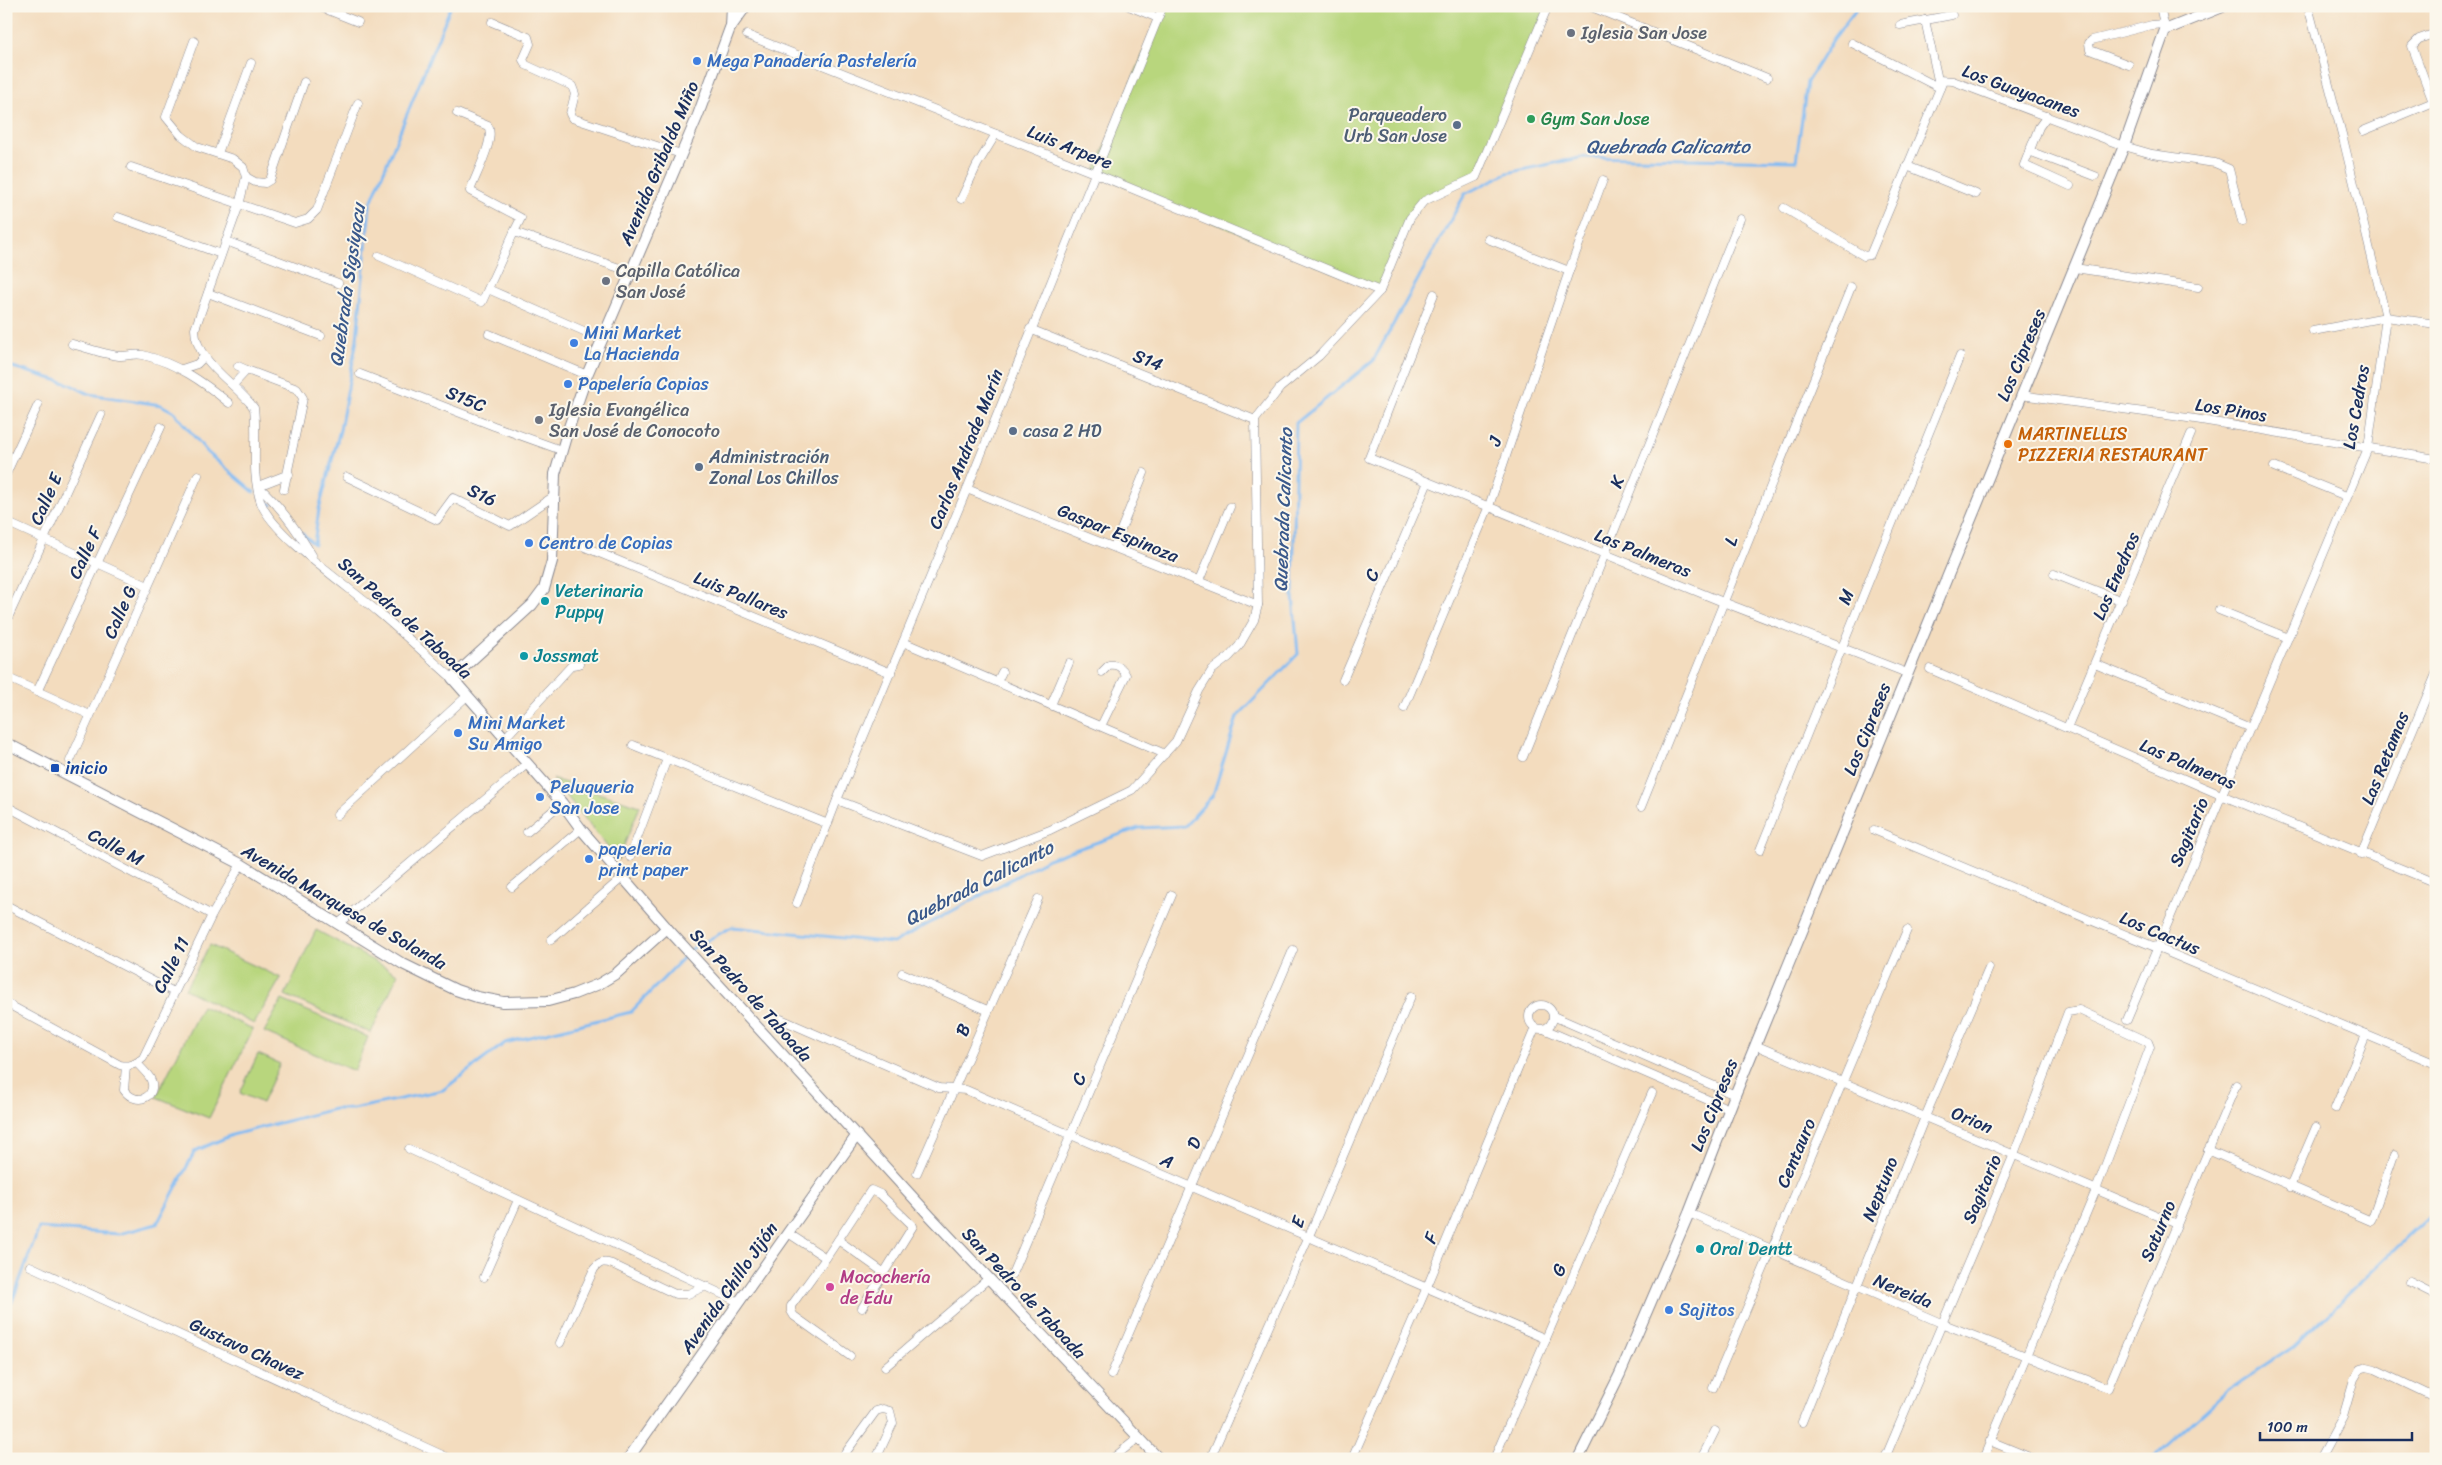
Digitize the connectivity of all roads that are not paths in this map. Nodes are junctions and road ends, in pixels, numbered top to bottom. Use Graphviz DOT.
graph roads {
  1 [pos="318,6"];
  2 [pos="732,6"];
  3 [pos="746,6"];
  4 [pos="1128,6"];
  5 [pos="1163,6"];
  6 [pos="1548,6"];
  7 [pos="1589,6"];
  8 [pos="2160,6"];
  9 [pos="2225,6"];
  10 [pos="2308,6"];
  11 [pos="1952,15"];
  12 [pos="1158,18"];
  13 [pos="1925,20"];
  14 [pos="358,22"];
  15 [pos="492,22"];
  16 [pos="1900,25"];
  17 [pos="2165,27"];
  18 [pos="730,28"];
  19 [pos="2436,33"];
  20 [pos="747,35"];
  21 [pos="194,41"];
  22 [pos="1852,43"];
  23 [pos="251,63"];
  24 [pos="2129,65"];
  25 [pos="1767,78"];
  26 [pos="304,82"];
  27 [pos="1939,84"];
  28 [pos="2435,102"];
  29 [pos="358,103"];
  30 [pos="457,113"];
  31 [pos="2047,116"];
  32 [pos="2363,131"];
  33 [pos="996,134"];
  34 [pos="2124,146"];
  35 [pos="2029,151"];
  36 [pos="218,153"];
  37 [pos="681,154"];
  38 [pos="1907,166"];
  39 [pos="131,167"];
  40 [pos="1094,173"];
  41 [pos="2095,176"];
  42 [pos="246,177"];
  43 [pos="1603,180"];
  44 [pos="2070,186"];
  45 [pos="1976,194"];
  46 [pos="961,199"];
  47 [pos="239,205"];
  48 [pos="1784,208"];
  49 [pos="118,217"];
  50 [pos="1740,219"];
  51 [pos="2242,221"];
  52 [pos="514,232"];
  53 [pos="1488,239"];
  54 [pos="226,241"];
  55 [pos="222,254"];
  56 [pos="379,256"];
  57 [pos="2075,268"];
  58 [pos="1569,271"];
  59 [pos="631,272"];
  60 [pos="338,283"];
  61 [pos="1850,287"];
  62 [pos="2198,287"];
  63 [pos="488,289"];
  64 [pos="1380,291"];
  65 [pos="208,293"];
  66 [pos="1434,294"];
  67 [pos="2386,317"];
  68 [pos="2436,324"];
  69 [pos="1030,329"];
  70 [pos="2313,331"];
  71 [pos="489,334"];
  72 [pos="321,336"];
  73 [pos="602,339"];
  74 [pos="72,344"];
  75 [pos="205,356"];
  76 [pos="1960,356"];
  77 [pos="238,366"];
  78 [pos="182,369"];
  79 [pos="247,370"];
  80 [pos="360,374"];
  81 [pos="587,375"];
  82 [pos="233,385"];
  83 [pos="2021,395"];
  84 [pos="229,403"];
  85 [pos="38,406"];
  86 [pos="100,415"];
  87 [pos="1255,420"];
  88 [pos="161,428"];
  89 [pos="2191,434"];
  90 [pos="2368,448"];
  91 [pos="561,450"];
  92 [pos="2436,459"];
  93 [pos="2274,467"];
  94 [pos="1144,473"];
  95 [pos="6,474"];
  96 [pos="289,474"];
  97 [pos="198,475"];
  98 [pos="347,477"];
  99 [pos="1428,482"];
  100 [pos="258,486"];
  101 [pos="284,489"];
  102 [pos="966,489"];
  103 [pos="554,496"];
  104 [pos="2346,496"];
  105 [pos="1489,506"];
  106 [pos="1230,507"];
  107 [pos="6,522"];
  108 [pos="44,539"];
  109 [pos="580,545"];
  110 [pos="1114,547"];
  111 [pos="1605,554"];
  112 [pos="314,559"];
  113 [pos="98,563"];
  114 [pos="2054,574"];
  115 [pos="1199,581"];
  116 [pos="148,586"];
  117 [pos="2122,601"];
  118 [pos="1722,602"];
  119 [pos="1258,605"];
  120 [pos="2219,610"];
  121 [pos="6,622"];
  122 [pos="2286,637"];
  123 [pos="903,642"];
  124 [pos="1841,649"];
  125 [pos="1069,663"];
  126 [pos="579,664"];
  127 [pos="2095,664"];
  128 [pos="1930,669"];
  129 [pos="1002,672"];
  130 [pos="1102,672"];
  131 [pos="891,673"];
  132 [pos="1908,673"];
  133 [pos="2436,674"];
  134 [pos="6,677"];
  135 [pos="452,678"];
  136 [pos="1343,680"];
  137 [pos="997,682"];
  138 [pos="37,692"];
  139 [pos="467,696"];
  140 [pos="1050,705"];
  141 [pos="1404,708"];
  142 [pos="90,716"];
  143 [pos="1101,726"];
  144 [pos="2248,727"];
  145 [pos="2067,728"];
  146 [pos="504,739"];
  147 [pos="6,743"];
  148 [pos="633,745"];
  149 [pos="1165,754"];
  150 [pos="1522,757"];
  151 [pos="667,758"];
  152 [pos="70,760"];
  153 [pos="527,764"];
  154 [pos="2221,795"];
  155 [pos="837,800"];
  156 [pos="562,803"];
  157 [pos="6,806"];
  158 [pos="1641,808"];
  159 [pos="338,815"];
  160 [pos="828,824"];
  161 [pos="581,829"];
  162 [pos="1874,830"];
  163 [pos="527,832"];
  164 [pos="1760,850"];
  165 [pos="2362,854"];
  166 [pos="630,857"];
  167 [pos="241,864"];
  168 [pos="623,877"];
  169 [pos="2436,883"];
  170 [pos="512,887"];
  171 [pos="1172,895"];
  172 [pos="1038,899"];
  173 [pos="797,903"];
  174 [pos="6,905"];
  175 [pos="212,915"];
  176 [pos="338,924"];
  177 [pos="667,928"];
  178 [pos="1907,930"];
  179 [pos="552,940"];
  180 [pos="2157,948"];
  181 [pos="1293,950"];
  182 [pos="1989,968"];
  183 [pos="902,973"];
  184 [pos="174,992"];
  185 [pos="1411,996"];
  186 [pos="6,1003"];
  187 [pos="987,1010"];
  188 [pos="1553,1016"];
  189 [pos="776,1017"];
  190 [pos="2127,1020"];
  191 [pos="1535,1028"];
  192 [pos="1544,1029"];
  193 [pos="2366,1035"];
  194 [pos="1755,1045"];
  195 [pos="137,1063"];
  196 [pos="2436,1064"];
  197 [pos="123,1066"];
  198 [pos="1842,1082"];
  199 [pos="2236,1085"];
  200 [pos="954,1091"];
  201 [pos="1652,1093"];
  202 [pos="1735,1095"];
  203 [pos="2335,1108"];
  204 [pos="1729,1109"];
  205 [pos="1925,1117"];
  206 [pos="2316,1127"];
  207 [pos="857,1135"];
  208 [pos="1072,1135"];
  209 [pos="409,1149"];
  210 [pos="2208,1150"];
  211 [pos="2014,1154"];
  212 [pos="2394,1155"];
  213 [pos="917,1172"];
  214 [pos="2290,1187"];
  215 [pos="1191,1188"];
  216 [pos="2096,1190"];
  217 [pos="518,1200"];
  218 [pos="1689,1213"];
  219 [pos="2177,1224"];
  220 [pos="788,1233"];
  221 [pos="1309,1236"];
  222 [pos="838,1240"];
  223 [pos="1771,1249"];
  224 [pos="826,1258"];
  225 [pos="30,1266"];
  226 [pos="883,1272"];
  227 [pos="1012,1274"];
  228 [pos="484,1277"];
  229 [pos="988,1279"];
  230 [pos="2410,1282"];
  231 [pos="706,1286"];
  232 [pos="1427,1287"];
  233 [pos="1858,1288"];
  234 [pos="2436,1295"];
  235 [pos="739,1302"];
  236 [pos="862,1308"];
  237 [pos="1941,1323"];
  238 [pos="1546,1339"];
  239 [pos="560,1343"];
  240 [pos="850,1356"];
  241 [pos="2025,1357"];
  242 [pos="885,1368"];
  243 [pos="1111,1375"];
  244 [pos="1712,1388"];
  245 [pos="2108,1388"];
  246 [pos="2436,1398"];
  247 [pos="1802,1422"];
  248 [pos="1715,1431"];
  249 [pos="1138,1438"];
  250 [pos="1990,1441"];
  251 [pos="436,1456"];
  252 [pos="1886,1456"];
  253 [pos="631,1458"];
  254 [pos="451,1459"];
  255 [pos="841,1459"];
  256 [pos="876,1459"];
  257 [pos="1112,1459"];
  258 [pos="1158,1459"];
  259 [pos="1210,1459"];
  260 [pos="1352,1459"];
  261 [pos="1494,1459"];
  262 [pos="1578,1459"];
  263 [pos="1701,1459"];
  264 [pos="1983,1459"];
  265 [pos="2034,1459"];
  266 [pos="2320,1459"];
  1 -- 14 [label="street"];
  2 -- 18 [label="street, Avenida Gribaldo Miño"];
  3 -- 18 [label="street, Avenida Gribaldo Miño"];
  4 -- 12 [label="street"];
  5 -- 12 [label="street, Carlos Andrade Marín"];
  6 -- 64 [label="street"];
  7 -- 25 [label="street"];
  8 -- 17 [label="street"];
  9 -- 17 [label="street"];
  10 -- 67 [label="street, Los Cedros"];
  11 -- 13 [label="street"];
  12 -- 40 [label="street, Carlos Andrade Marín"];
  13 -- 16 [label="street"];
  13 -- 27 [label="street"];
  15 -- 37 [label="street"];
  17 -- 24 [label="street"];
  17 -- 34 [label="street, Los Cipreses"];
  18 -- 37 [label="street, Avenida Gribaldo Miño"];
  19 -- 28 [label="street"];
  20 -- 33 [label="street, Luis Arpere"];
  21 -- 36 [label="street"];
  22 -- 27 [label="street"];
  23 -- 36 [label="street"];
  26 -- 42 [label="street"];
  27 -- 31 [label="street, Los Guayacanes"];
  27 -- 38 [label="street, Los Guayacanes"];
  28 -- 32 [label="street"];
  29 -- 47 [label="street"];
  30 -- 52 [label="street"];
  31 -- 34 [label="street, Los Guayacanes"];
  31 -- 35 [label="street"];
  33 -- 40 [label="street, Luis Arpere"];
  33 -- 46 [label="street"];
  34 -- 51 [label="street, Los Guayacanes"];
  34 -- 57 [label="street, Los Cipreses"];
  35 -- 41 [label="street"];
  35 -- 44 [label="street"];
  36 -- 42 [label="street"];
  37 -- 59 [label="street, Avenida Gribaldo Miño"];
  38 -- 45 [label="street"];
  38 -- 48 [label="street, Los Guayacanes"];
  39 -- 47 [label="street"];
  40 -- 64 [label="street, Luis Arpere"];
  40 -- 69 [label="street, Carlos Andrade Marín"];
  42 -- 47 [label="street, San Pedro de Taboada"];
  43 -- 58 [label="street, J"];
  47 -- 54 [label="street, San Pedro de Taboada"];
  49 -- 55 [label="street"];
  50 -- 111 [label="street, K"];
  52 -- 59 [label="street"];
  52 -- 63 [label="street"];
  53 -- 58 [label="street"];
  54 -- 55 [label="street, San Pedro de Taboada"];
  54 -- 60 [label="street"];
  55 -- 65 [label="street, San Pedro de Taboada"];
  56 -- 63 [label="street"];
  57 -- 62 [label="street"];
  57 -- 83 [label="street, Los Cipreses"];
  58 -- 105 [label="street, J"];
  59 -- 73 [label="street, Avenida Gribaldo Miño"];
  61 -- 118 [label="street, L"];
  63 -- 73 [label="street"];
  64 -- 87 [label="street"];
  65 -- 72 [label="street"];
  65 -- 75 [label="street, San Pedro de Taboada"];
  66 -- 99 [label="street, Las Palmeras"];
  67 -- 68 [label="street"];
  67 -- 70 [label="street"];
  67 -- 90 [label="street, Los Cedros"];
  69 -- 87 [label="street, S14"];
  69 -- 102 [label="street, Carlos Andrade Marín"];
  71 -- 81 [label="street"];
  73 -- 81 [label="street, Avenida Gribaldo Miño"];
  74 -- 78 [label="street"];
  75 -- 78 [label="street"];
  75 -- 82 [label="street, San Pedro de Taboada"];
  76 -- 124 [label="street, M"];
  77 -- 79 [label="street"];
  78 -- 84 [label="street"];
  79 -- 82 [label="street"];
  79 -- 96 [label="street"];
  80 -- 91 [label="street, S15C"];
  81 -- 91 [label="street, Avenida Gribaldo Miño"];
  82 -- 100 [label="street, San Pedro de Taboada"];
  83 -- 90 [label="street, Los Pinos"];
  83 -- 132 [label="street, Los Cipreses"];
  85 -- 95 [label="street"];
  86 -- 108 [label="street, Calle E"];
  87 -- 119 [label="street"];
  88 -- 113 [label="street, Calle F"];
  89 -- 117 [label="street, Los Enedros"];
  90 -- 92 [label="street, Los Pinos"];
  90 -- 104 [label="street, Los Cedros"];
  91 -- 103 [label="street, Avenida Gribaldo Miño"];
  93 -- 104 [label="street"];
  94 -- 110 [label="street"];
  96 -- 100 [label="street"];
  96 -- 101 [label="street"];
  97 -- 116 [label="street, Calle G"];
  98 -- 103 [label="street, S16"];
  99 -- 105 [label="street, Las Palmeras"];
  99 -- 136 [label="street, C"];
  100 -- 112 [label="street, San Pedro de Taboada"];
  100 -- 112 [label="street, San Pedro de Taboada"];
  102 -- 110 [label="street, Gaspar Espinoza"];
  102 -- 123 [label="street, Carlos Andrade Marín"];
  103 -- 135 [label="street, Avenida Gribaldo Miño"];
  104 -- 122 [label="street, Los Cedros"];
  105 -- 111 [label="street, Las Palmeras"];
  105 -- 141 [label="street, J"];
  106 -- 115 [label="street"];
  107 -- 108 [label="street"];
  108 -- 113 [label="street"];
  108 -- 121 [label="street, Calle E"];
  109 -- 131 [label="street, Luis Pallares"];
  110 -- 115 [label="street, Gaspar Espinoza"];
  111 -- 118 [label="street, Las Palmeras"];
  111 -- 150 [label="street, K"];
  112 -- 135 [label="street, San Pedro de Taboada"];
  113 -- 116 [label="street"];
  113 -- 138 [label="street, Calle F"];
  114 -- 117 [label="street"];
  115 -- 119 [label="street, Gaspar Espinoza"];
  116 -- 142 [label="street, Calle G"];
  117 -- 127 [label="street, Los Enedros"];
  118 -- 124 [label="street, Las Palmeras"];
  118 -- 158 [label="street, L"];
  119 -- 149 [label="street"];
  120 -- 122 [label="street"];
  122 -- 144 [label="street, Los Cedros"];
  123 -- 131 [label="street, Carlos Andrade Marín"];
  123 -- 137 [label="street"];
  124 -- 132 [label="street, Las Palmeras"];
  124 -- 164 [label="street, M"];
  125 -- 140 [label="street"];
  126 -- 146 [label="street"];
  127 -- 144 [label="street"];
  127 -- 145 [label="street, Los Enedros"];
  128 -- 145 [label="street, Las Palmeras"];
  129 -- 137 [label="street"];
  130 -- 143 [label="street"];
  131 -- 155 [label="street, Carlos Andrade Marín"];
  132 -- 194 [label="street, Los Cipreses"];
  133 -- 165 [label="street, Las Retamas"];
  134 -- 138 [label="street"];
  135 -- 139 [label="street, San Pedro de Taboada"];
  137 -- 140 [label="street"];
  138 -- 142 [label="street"];
  139 -- 146 [label="street, San Pedro de Taboada"];
  139 -- 159 [label="street"];
  140 -- 143 [label="street"];
  142 -- 152 [label="street, Calle G"];
  143 -- 149 [label="street"];
  144 -- 154 [label="street, Los Cedros"];
  145 -- 154 [label="street, Las Palmeras"];
  146 -- 153 [label="street, San Pedro de Taboada"];
  147 -- 167 [label="street, Avenida Marquesa de Solanda"];
  148 -- 151 [label="street"];
  149 -- 155 [label="street"];
  151 -- 160 [label="street"];
  151 -- 166 [label="street"];
  153 -- 156 [label="street, San Pedro de Taboada"];
  153 -- 176 [label="street"];
  154 -- 165 [label="street, Las Palmeras"];
  154 -- 180 [label="street, Sagitario"];
  155 -- 160 [label="street, Carlos Andrade Marín"];
  156 -- 161 [label="street, San Pedro de Taboada"];
  156 -- 163 [label="street"];
  157 -- 175 [label="street, Calle M"];
  160 -- 173 [label="street, Carlos Andrade Marín"];
  161 -- 168 [label="street, San Pedro de Taboada"];
  161 -- 170 [label="street"];
  162 -- 180 [label="street, Los Cactus"];
  165 -- 169 [label="street, Las Palmeras"];
  167 -- 175 [label="street, Calle 11"];
  167 -- 176 [label="street, Avenida Marquesa de Solanda"];
  168 -- 177 [label="street, San Pedro de Taboada"];
  168 -- 179 [label="street"];
  171 -- 208 [label="street, C"];
  172 -- 187 [label="street, B"];
  174 -- 184 [label="street"];
  175 -- 184 [label="street, Calle 11"];
  176 -- 177 [label="street, Avenida Marquesa de Solanda"];
  177 -- 207 [label="street, San Pedro de Taboada"];
  178 -- 198 [label="street, Centauro"];
  180 -- 190 [label="street, Sagitario"];
  180 -- 193 [label="street, Los Cactus"];
  181 -- 215 [label="street, D"];
  182 -- 205 [label="street, Neptuno"];
  183 -- 187 [label="street"];
  184 -- 195 [label="street, Calle 11"];
  185 -- 221 [label="street, E"];
  186 -- 197 [label="street"];
  187 -- 200 [label="street, B"];
  188 -- 191 [label="street"];
  188 -- 192 [label="street"];
  188 -- 202 [label="street"];
  189 -- 200 [label="street, A"];
  191 -- 192 [label="street"];
  191 -- 232 [label="street, F"];
  192 -- 204 [label="street"];
  193 -- 196 [label="street, Los Cactus"];
  193 -- 203 [label="street"];
  194 -- 198 [label="street, Orion"];
  194 -- 202 [label="street, Los Cipreses"];
  195 -- 197 [label="street"];
  195 -- 197 [label="street"];
  198 -- 205 [label="street, Orion"];
  198 -- 223 [label="street, Centauro"];
  199 -- 210 [label="street, Saturno"];
  200 -- 208 [label="street, A"];
  200 -- 213 [label="street, B"];
  201 -- 238 [label="street, G"];
  202 -- 204 [label="street, Los Cipreses"];
  204 -- 218 [label="street, Los Cipreses"];
  205 -- 211 [label="street, Orion"];
  205 -- 233 [label="street, Neptuno"];
  206 -- 214 [label="street"];
  207 -- 220 [label="street, Avenida Chillo Jijón"];
  207 -- 229 [label="street, San Pedro de Taboada"];
  208 -- 215 [label="street, A"];
  208 -- 227 [label="street, C"];
  209 -- 217 [label="street"];
  210 -- 214 [label="street"];
  210 -- 219 [label="street, Saturno"];
  211 -- 216 [label="street, Orion"];
  211 -- 216 [label="street, Sagitario"];
  211 -- 237 [label="street, Sagitario"];
  212 -- 214 [label="street"];
  215 -- 221 [label="street, A"];
  215 -- 243 [label="street, D"];
  216 -- 219 [label="street, Orion"];
  216 -- 241 [label="street"];
  217 -- 228 [label="street"];
  217 -- 231 [label="street"];
  218 -- 223 [label="street, Nereida"];
  218 -- 262 [label="street, Los Cipreses"];
  219 -- 245 [label="street, Saturno"];
  220 -- 224 [label="street"];
  220 -- 235 [label="street, Avenida Chillo Jijón"];
  221 -- 232 [label="street, A"];
  221 -- 259 [label="street, E"];
  222 -- 224 [label="street"];
  222 -- 226 [label="street"];
  222 -- 226 [label="street"];
  223 -- 233 [label="street, Nereida"];
  223 -- 244 [label="street, Centauro"];
  224 -- 240 [label="street"];
  225 -- 251 [label="street, Gustavo Chavez"];
  226 -- 236 [label="street"];
  229 -- 242 [label="street"];
  229 -- 249 [label="street, San Pedro de Taboada"];
  230 -- 234 [label="street"];
  231 -- 235 [label="street"];
  231 -- 239 [label="street"];
  232 -- 238 [label="street, A"];
  232 -- 260 [label="street, F"];
  233 -- 237 [label="street, Nereida"];
  233 -- 247 [label="street, Neptuno"];
  235 -- 253 [label="street, Avenida Chillo Jijón"];
  237 -- 241 [label="street, Nereida"];
  237 -- 252 [label="street, Sagitario"];
  238 -- 261 [label="street, G"];
  241 -- 245 [label="street, Nereida"];
  241 -- 250 [label="street"];
  246 -- 266 [label="street"];
  248 -- 263 [label="street"];
  249 -- 257 [label="street"];
  249 -- 258 [label="street, San Pedro de Taboada"];
  250 -- 264 [label="street"];
  250 -- 265 [label="street"];
  251 -- 254 [label="street, Gustavo Chavez"];
  255 -- 256 [label="street"];
}
